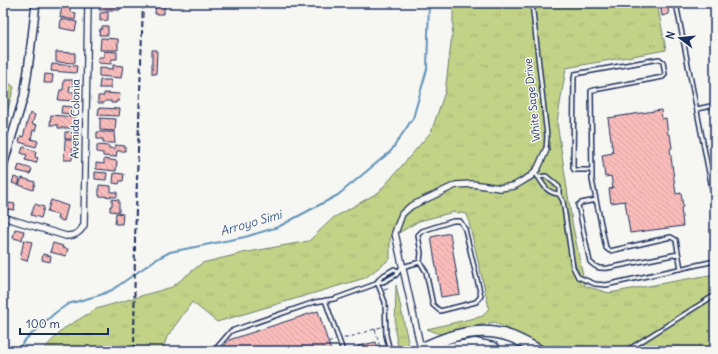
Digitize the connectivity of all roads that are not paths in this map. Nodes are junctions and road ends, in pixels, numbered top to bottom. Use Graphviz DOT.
graph roads {
  1 [pos="36,3"];
  2 [pos="88,3"];
  3 [pos="532,3"];
  4 [pos="676,3"];
  5 [pos="715,105"];
  6 [pos="697,109"];
  7 [pos="546,150"];
  8 [pos="3,166"];
  9 [pos="592,170"];
  10 [pos="537,175"];
  11 [pos="559,194"];
  12 [pos="596,200"];
  13 [pos="715,204"];
  14 [pos="3,217"];
  15 [pos="678,254"];
  16 [pos="715,261"];
  17 [pos="420,262"];
  18 [pos="400,269"];
  19 [pos="681,269"];
  20 [pos="377,282"];
  21 [pos="715,294"];
  22 [pos="326,300"];
  23 [pos="421,349"];
  24 [pos="498,350"];
  25 [pos="214,351"];
  26 [pos="343,351"];
  27 [pos="390,351"];
  28 [pos="468,351"];
  29 [pos="540,351"];
  30 [pos="626,351"];
  1 -- 8 [label="street"];
  2 -- 14 [label="street, Avenida Colonia"];
  3 -- 7 [label="lane, White Sage Drive"];
  4 -- 6 [label="lane"];
  5 -- 6 [label="lane"];
  6 -- 13 [label="lane"];
  7 -- 10 [label="street, White Sage Drive"];
  9 -- 9 [label="lane"];
  9 -- 12 [label="lane"];
  10 -- 11 [label="lane"];
  10 -- 11 [label="lane"];
  10 -- 18 [label="street, White Sage Drive"];
  11 -- 19 [label="lane"];
  12 -- 15 [label="lane"];
  12 -- 15 [label="lane"];
  15 -- 19 [label="lane"];
  16 -- 19 [label="lane"];
  17 -- 17 [label="lane"];
  17 -- 18 [label="lane"];
  18 -- 20 [label="lane"];
  18 -- 20 [label="lane"];
  18 -- 23 [label="street, White Sage Drive"];
  20 -- 22 [label="lane"];
  20 -- 27 [label="lane"];
  21 -- 30 [label="lane"];
  22 -- 25 [label="lane"];
  22 -- 26 [label="lane"];
  23 -- 24 [label="highway"];
  23 -- 29 [label="highway"];
  24 -- 28 [label="highway"];
}
